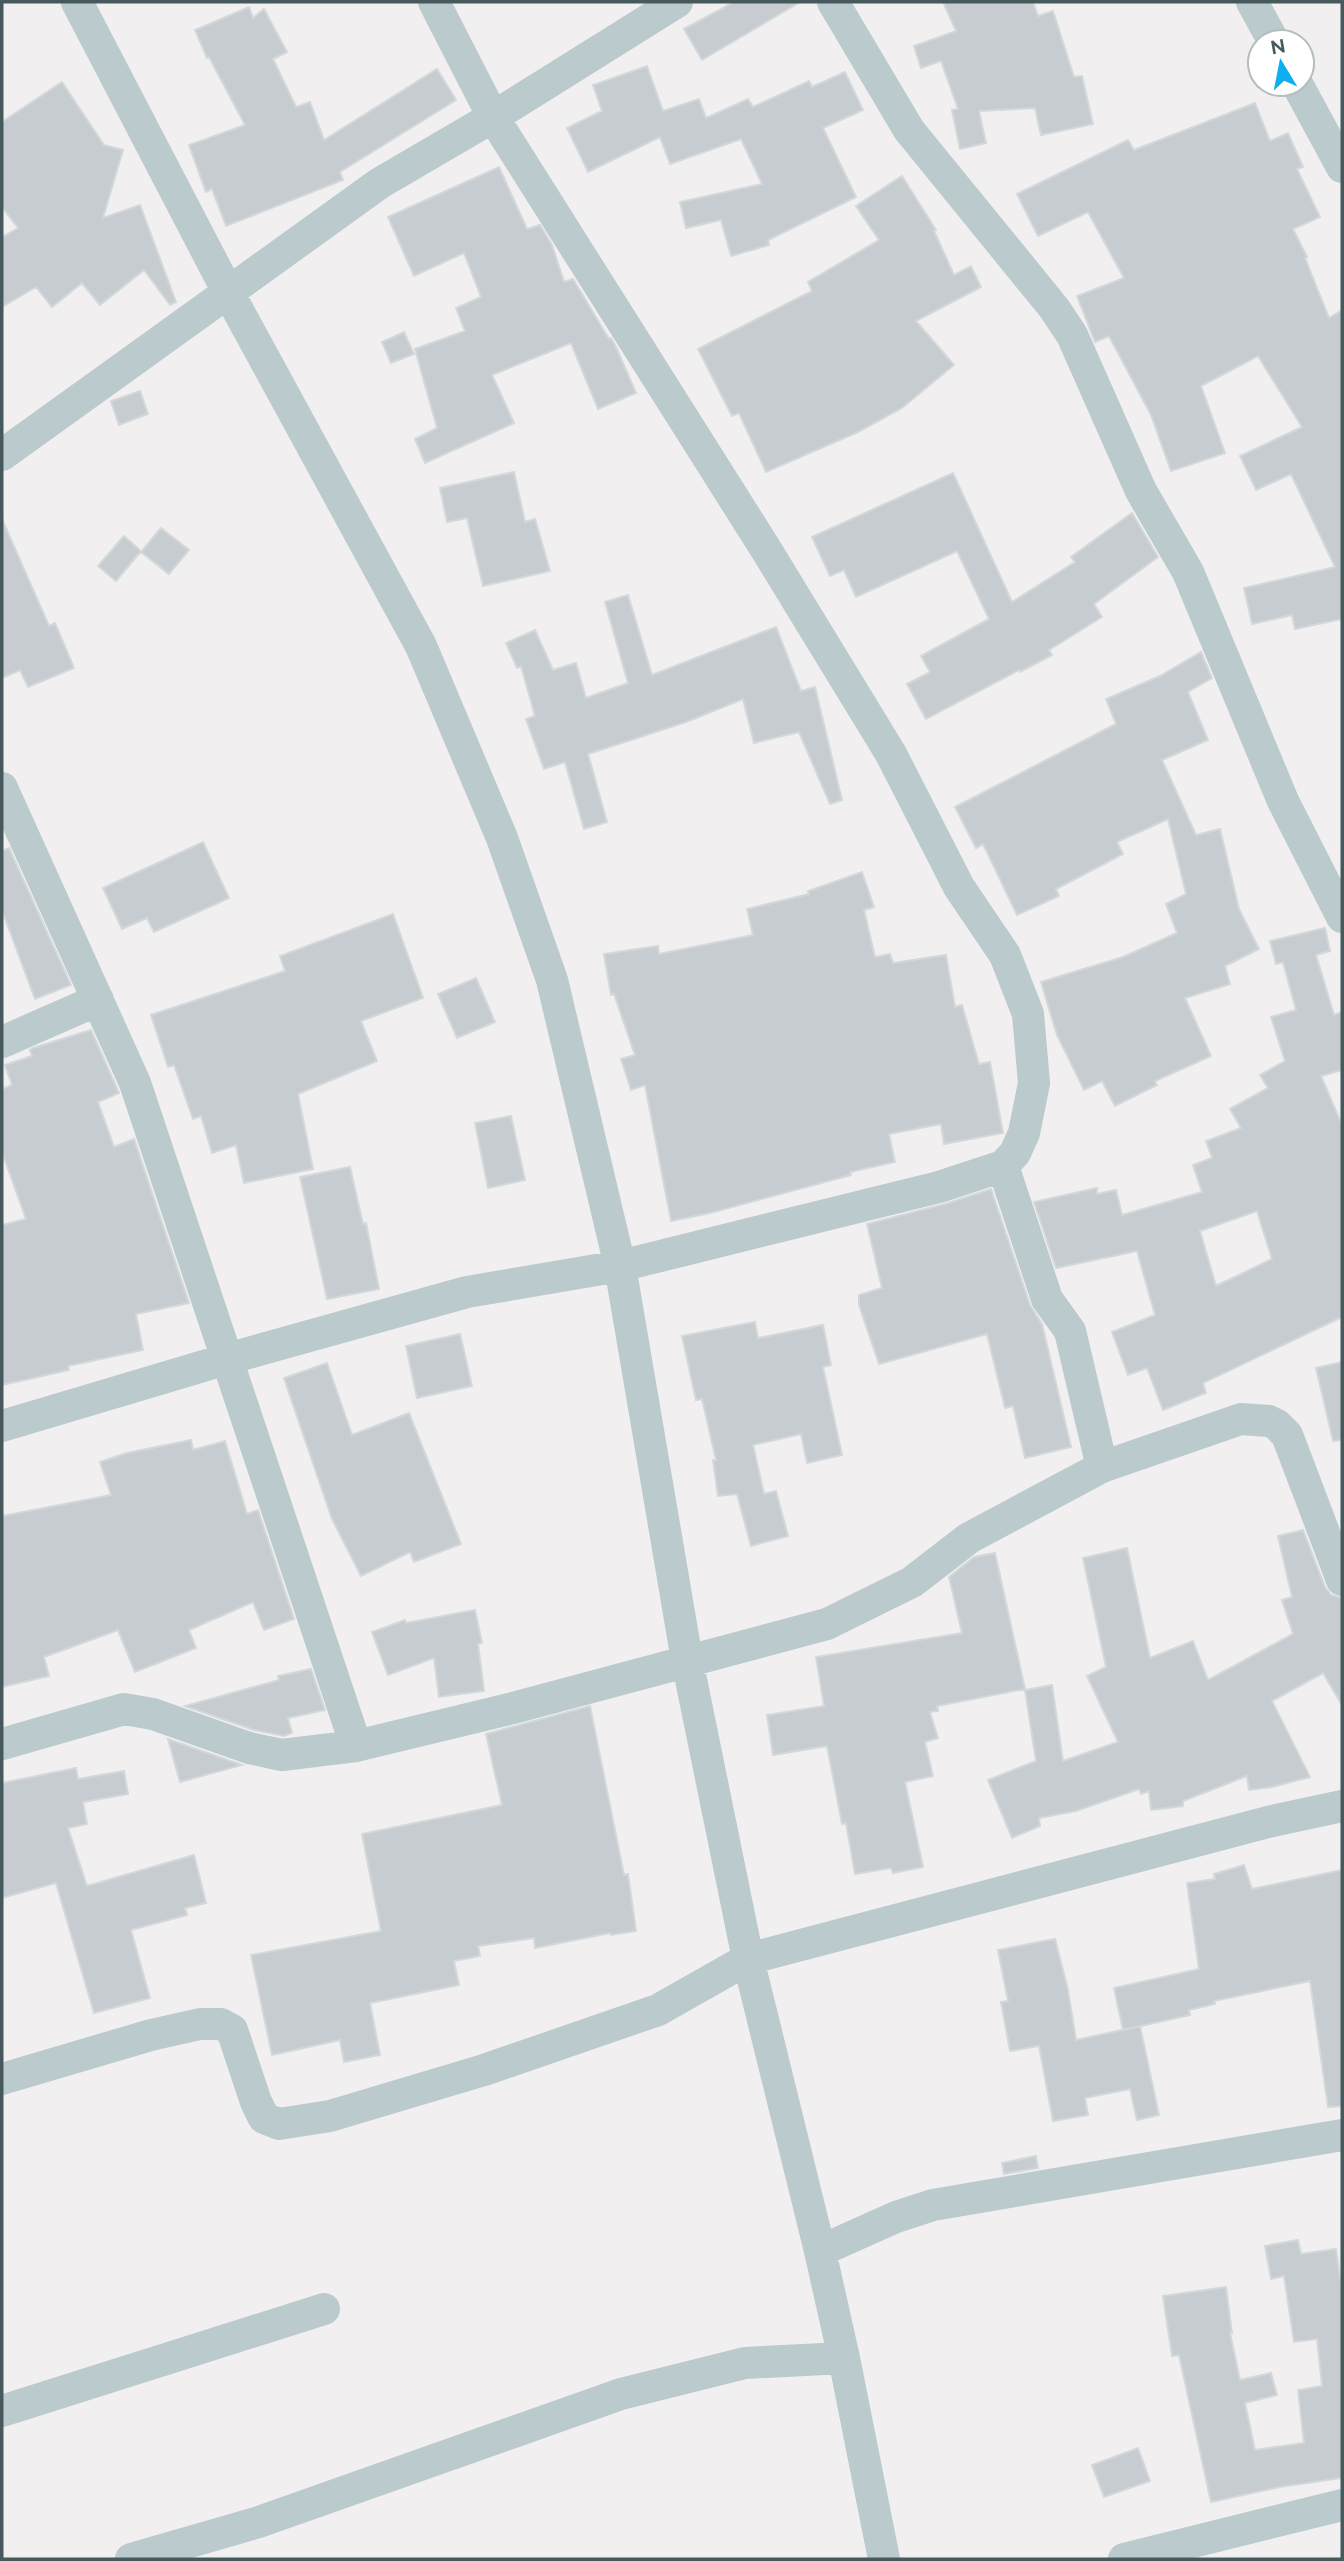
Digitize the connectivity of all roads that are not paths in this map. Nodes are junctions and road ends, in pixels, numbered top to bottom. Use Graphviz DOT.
graph roads {
  1 [pos="77,2"];
  2 [pos="434,2"];
  3 [pos="677,2"];
  4 [pos="833,2"];
  5 [pos="1252,2"];
  6 [pos="1266,28"];
  7 [pos="1305,98"];
  8 [pos="493,117"];
  9 [pos="1342,167"];
  10 [pos="228,292"];
  11 [pos="2,455"];
  12 [pos="2,788"];
  13 [pos="1342,917"];
  14 [pos="97,1000"];
  15 [pos="2,1042"];
  16 [pos="1003,1166"];
  17 [pos="620,1266"];
  18 [pos="227,1359"];
  19 [pos="2,1426"];
  20 [pos="1102,1467"];
  21 [pos="1342,1580"];
  22 [pos="687,1660"];
  23 [pos="2,1744"];
  24 [pos="356,1746"];
  25 [pos="1342,1806"];
  26 [pos="747,1959"];
  27 [pos="2,2080"];
  28 [pos="1342,2135"];
  29 [pos="820,2251"];
  30 [pos="324,2309"];
  31 [pos="844,2358"];
  32 [pos="2,2411"];
  33 [pos="1342,2505"];
  34 [pos="131,2559"];
  35 [pos="884,2559"];
  36 [pos="1124,2559"];
  1 -- 10 [label="street"];
  2 -- 8 [label="street"];
  3 -- 8 [label="street"];
  4 -- 13 [label="street"];
  5 -- 6 [label="street"];
  7 -- 9 [label="street"];
  8 -- 10 [label="street"];
  8 -- 16 [label="street"];
  10 -- 11 [label="street"];
  10 -- 17 [label="street"];
  12 -- 14 [label="street"];
  14 -- 15 [label="street"];
  14 -- 18 [label="street"];
  16 -- 17 [label="street"];
  16 -- 20 [label="street"];
  17 -- 18 [label="street"];
  17 -- 22 [label="street"];
  18 -- 19 [label="street"];
  18 -- 24 [label="street"];
  20 -- 21 [label="street"];
  20 -- 22 [label="street"];
  22 -- 24 [label="street"];
  22 -- 26 [label="street"];
  23 -- 24 [label="street"];
  25 -- 26 [label="street"];
  26 -- 27 [label="street"];
  26 -- 29 [label="street"];
  28 -- 29 [label="street"];
  29 -- 31 [label="street"];
  30 -- 32 [label="street"];
  31 -- 34 [label="street"];
  31 -- 35 [label="street"];
  33 -- 36 [label="street"];
}
